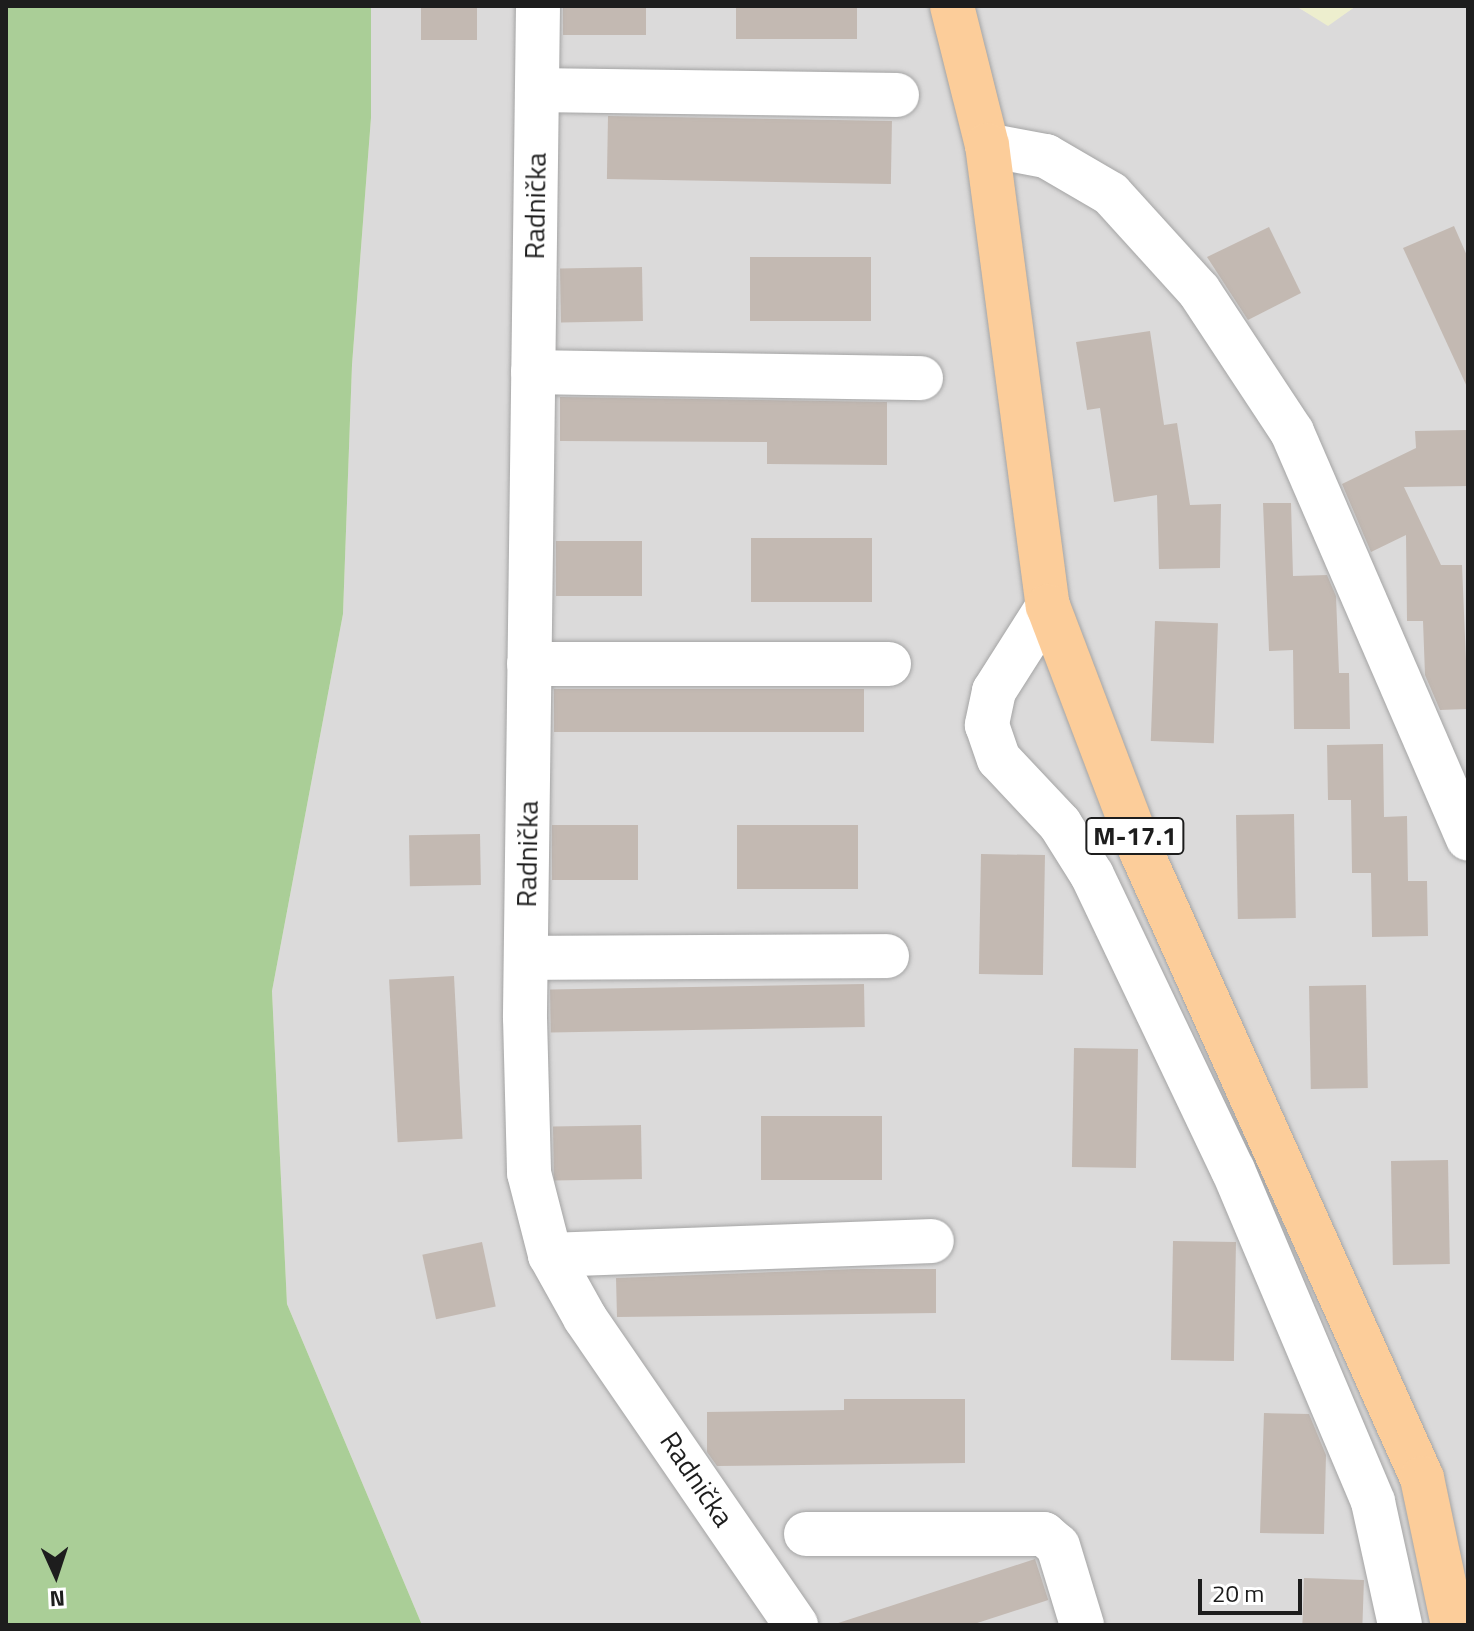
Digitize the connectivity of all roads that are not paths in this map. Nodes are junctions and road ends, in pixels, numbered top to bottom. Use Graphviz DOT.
graph roads {
  1 [pos="538,6"];
  2 [pos="952,6"];
  3 [pos="537,90"];
  4 [pos="897,95"];
  5 [pos="987,145"];
  6 [pos="533,372"];
  7 [pos="921,378"];
  8 [pos="1048,606"];
  9 [pos="529,664"];
  10 [pos="889,664"];
  11 [pos="1468,838"];
  12 [pos="887,956"];
  13 [pos="526,958"];
  14 [pos="932,1241"];
  15 [pos="550,1255"];
  16 [pos="806,1534"];
  17 [pos="796,1625"];
  18 [pos="1082,1625"];
  19 [pos="1400,1625"];
  20 [pos="1453,1625"];
  1 -- 3 [label="street, Radnička"];
  2 -- 5 [label="main road, M-17.1"];
  3 -- 4 [label="street"];
  3 -- 6 [label="street, Radnička"];
  5 -- 8 [label="main road, M-17.1"];
  5 -- 11 [label="street"];
  6 -- 7 [label="street"];
  6 -- 9 [label="street, Radnička"];
  8 -- 19 [label="street"];
  8 -- 20 [label="main road, M-17.1"];
  9 -- 10 [label="street"];
  9 -- 13 [label="street, Radnička"];
  12 -- 13 [label="street"];
  13 -- 15 [label="street, Radnička"];
  14 -- 15 [label="street"];
  15 -- 17 [label="street, Radnička"];
  16 -- 18 [label="street"];
}
